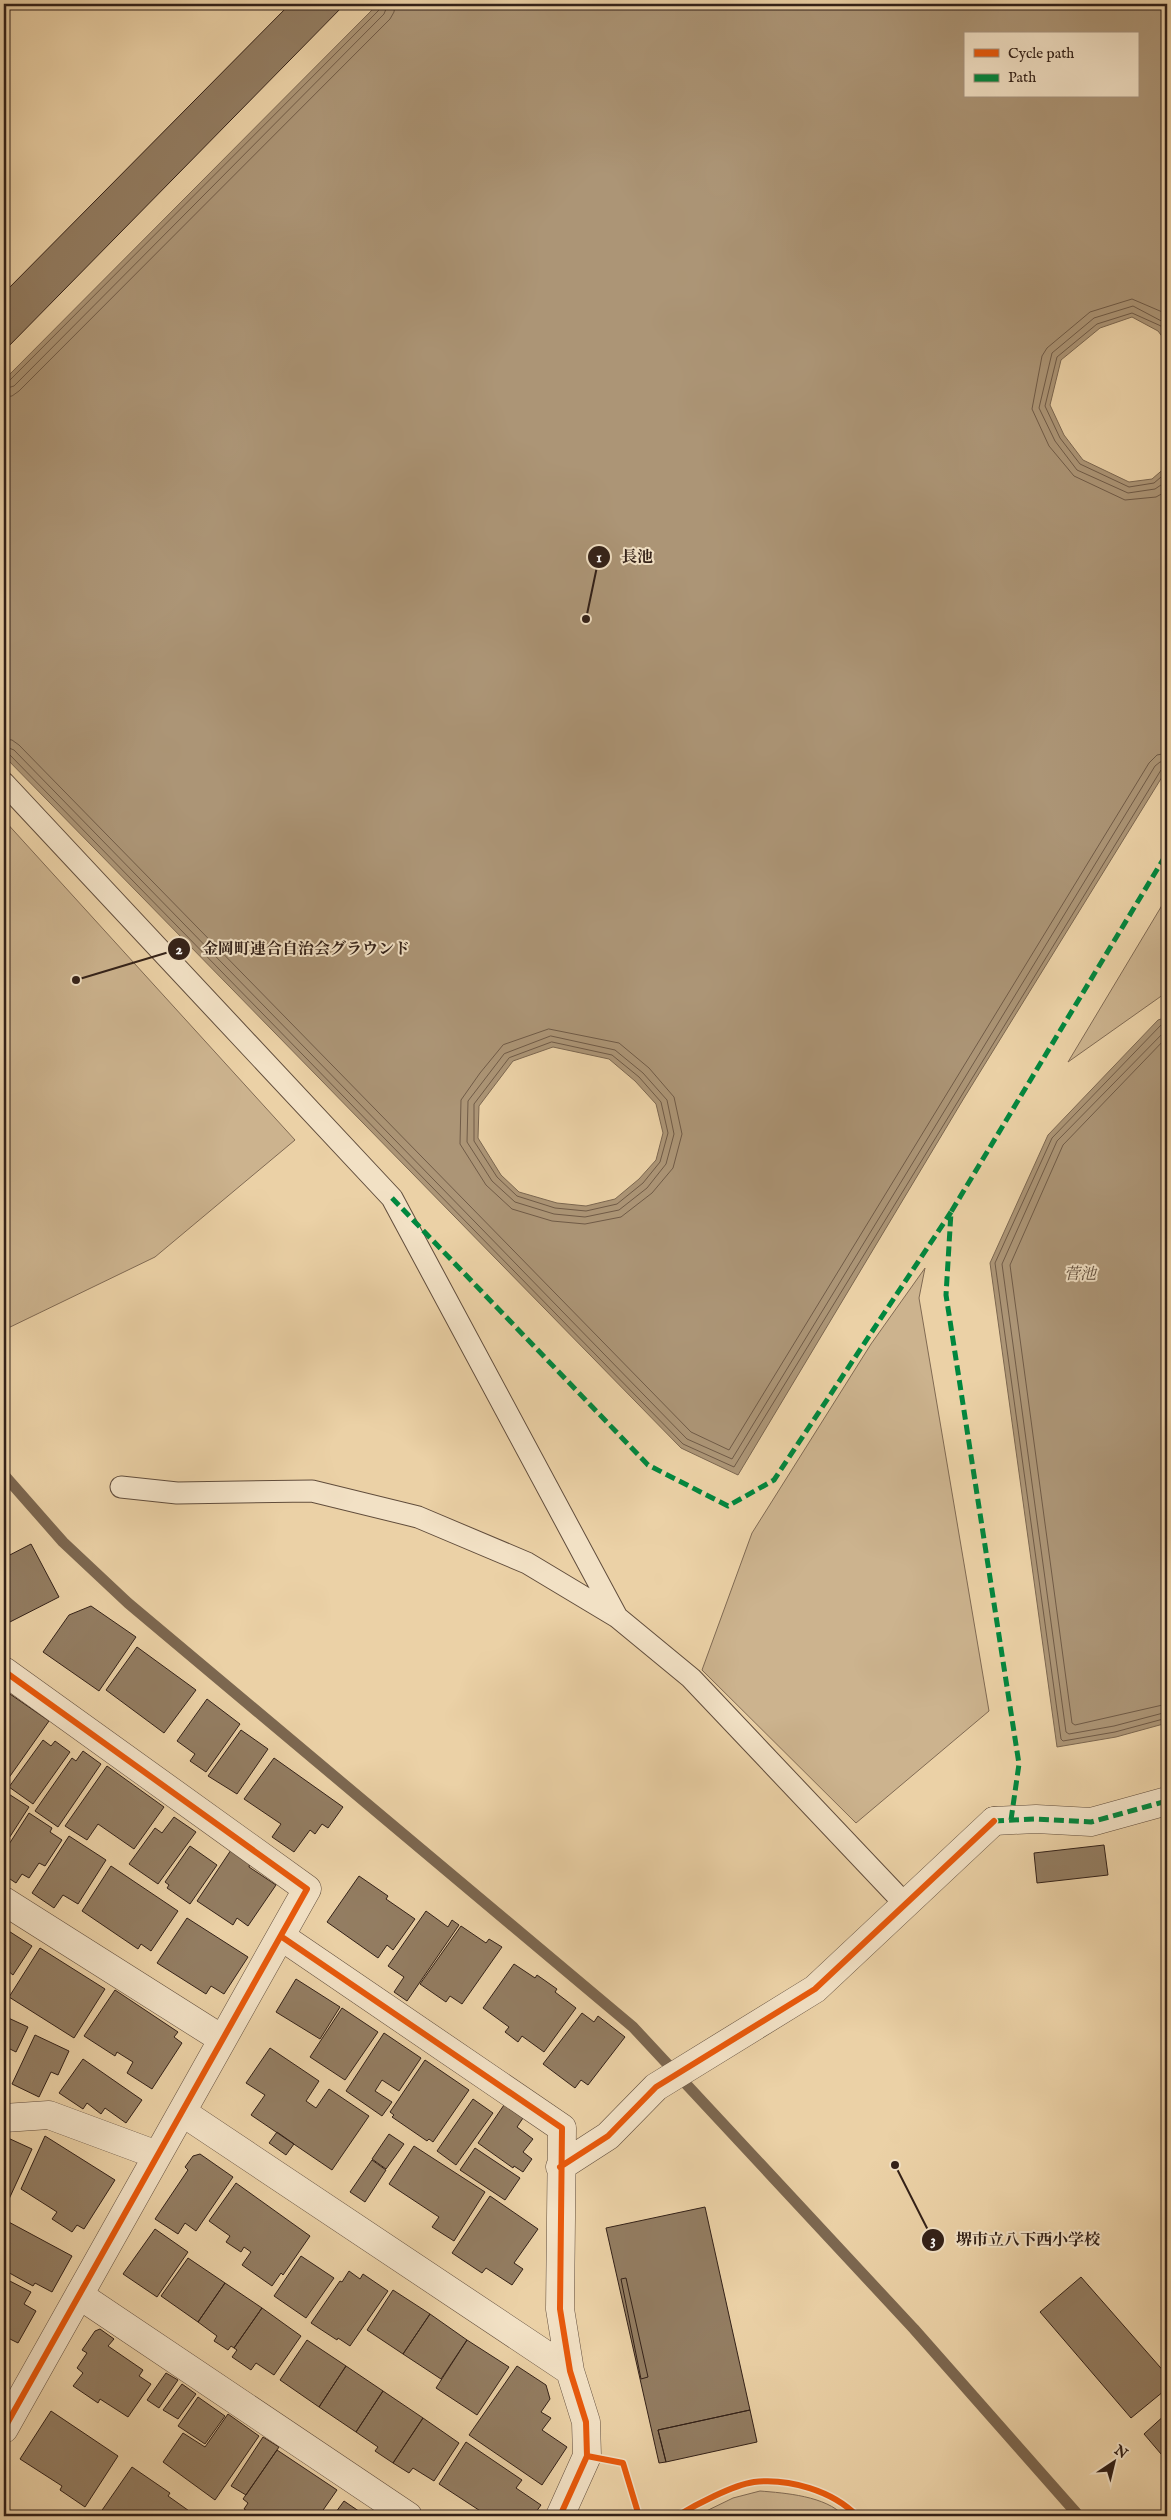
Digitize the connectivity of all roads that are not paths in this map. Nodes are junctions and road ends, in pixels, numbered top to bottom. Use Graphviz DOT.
graph roads {
  1 [pos="4,783"];
  2 [pos="120,1487"];
  3 [pos="617,1617"];
  4 [pos="4,1671"];
  5 [pos="1167,1801"];
  6 [pos="4,1901"];
  7 [pos="905,1904"];
  8 [pos="282,1936"];
  9 [pos="222,2039"];
  10 [pos="182,2112"];
  11 [pos="4,2118"];
  12 [pos="157,2155"];
  13 [pos="560,2166"];
  14 [pos="79,2295"];
  15 [pos="570,2371"];
  16 [pos="4,2429"];
  17 [pos="408,2516"];
  18 [pos="560,2516"];
  1 -- 3 [label="lane"];
  2 -- 3 [label="lane"];
  3 -- 7 [label="lane"];
  4 -- 8 [label="street"];
  5 -- 7 [label="street"];
  6 -- 9 [label="street"];
  7 -- 13 [label="street"];
  8 -- 9 [label="street"];
  8 -- 13 [label="street"];
  9 -- 10 [label="street"];
  10 -- 12 [label="street"];
  10 -- 15 [label="street"];
  11 -- 12 [label="street"];
  12 -- 14 [label="street"];
  13 -- 15 [label="street"];
  14 -- 16 [label="street"];
  14 -- 17 [label="street"];
  15 -- 18 [label="street"];
}
